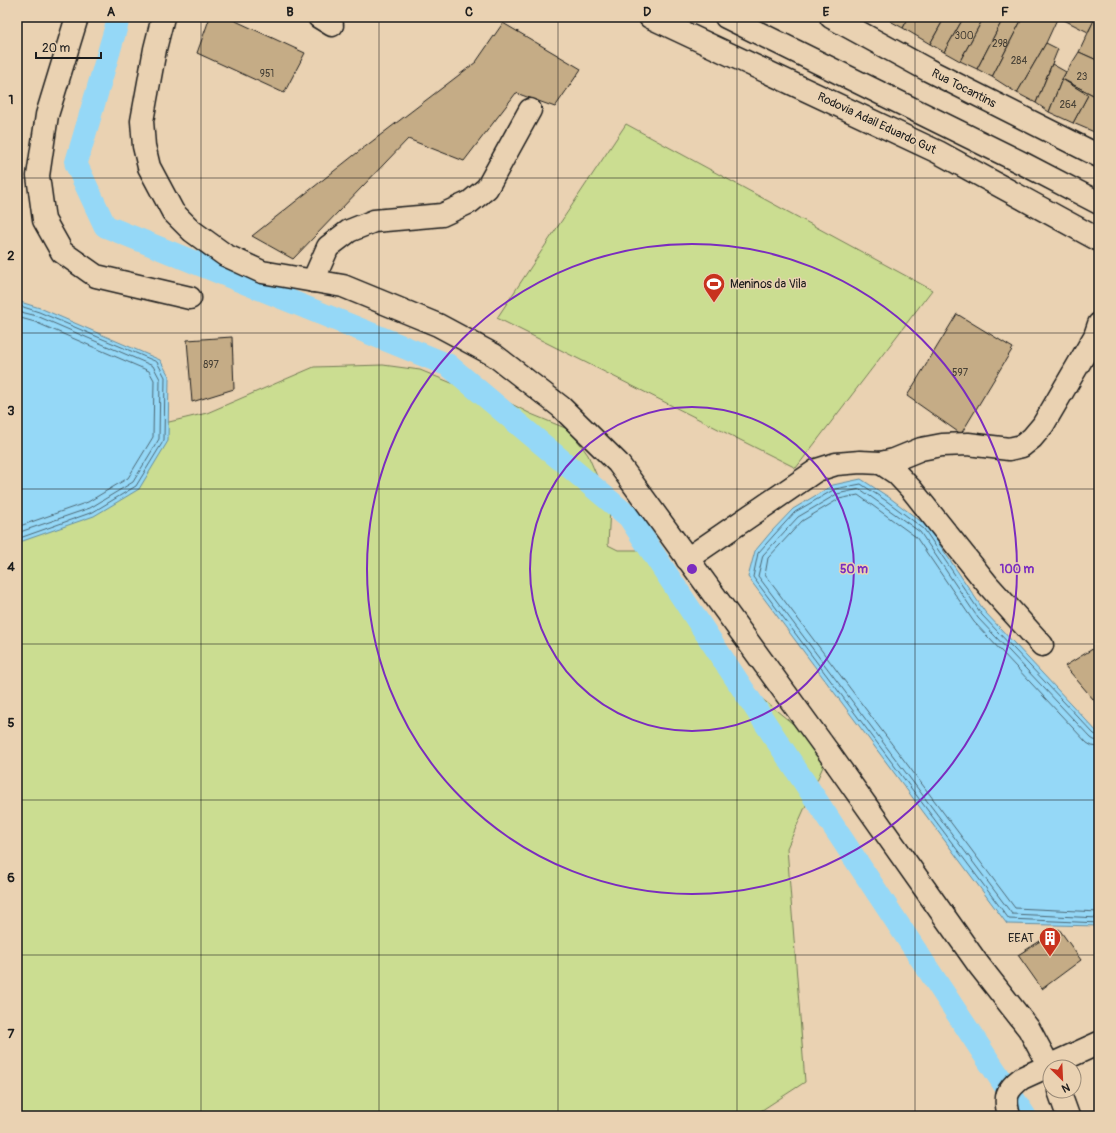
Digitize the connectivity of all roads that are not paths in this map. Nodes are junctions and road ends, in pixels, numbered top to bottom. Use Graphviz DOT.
graph roads {
  1 [pos="77,17"];
  2 [pos="163,17"];
  3 [pos="650,17"];
  4 [pos="726,17"];
  5 [pos="831,17"];
  6 [pos="530,110"];
  7 [pos="1099,156"];
  8 [pos="1099,203"];
  9 [pos="1099,240"];
  10 [pos="313,281"];
  11 [pos="190,298"];
  12 [pos="1098,331"];
  13 [pos="881,463"];
  14 [pos="688,559"];
  15 [pos="1042,645"];
  16 [pos="1099,1043"];
  17 [pos="1042,1059"];
  18 [pos="1065,1059"];
  19 [pos="1042,1070"];
  20 [pos="1062,1099"];
  21 [pos="1009,1116"];
  22 [pos="1068,1116"];
  1 -- 11 [label="street"];
  2 -- 10 [label="street"];
  3 -- 9 [label="street, Rodovia Adail Eduardo Gut"];
  4 -- 8 [label="street"];
  5 -- 7 [label="street, Rua Tocantins"];
  6 -- 10 [label="street"];
  10 -- 14 [label="street"];
  12 -- 13 [label="street"];
  13 -- 14 [label="street"];
  13 -- 15 [label="street"];
  14 -- 17 [label="street"];
  16 -- 18 [label="street"];
  19 -- 21 [label="street"];
  20 -- 22 [label="street"];
}
